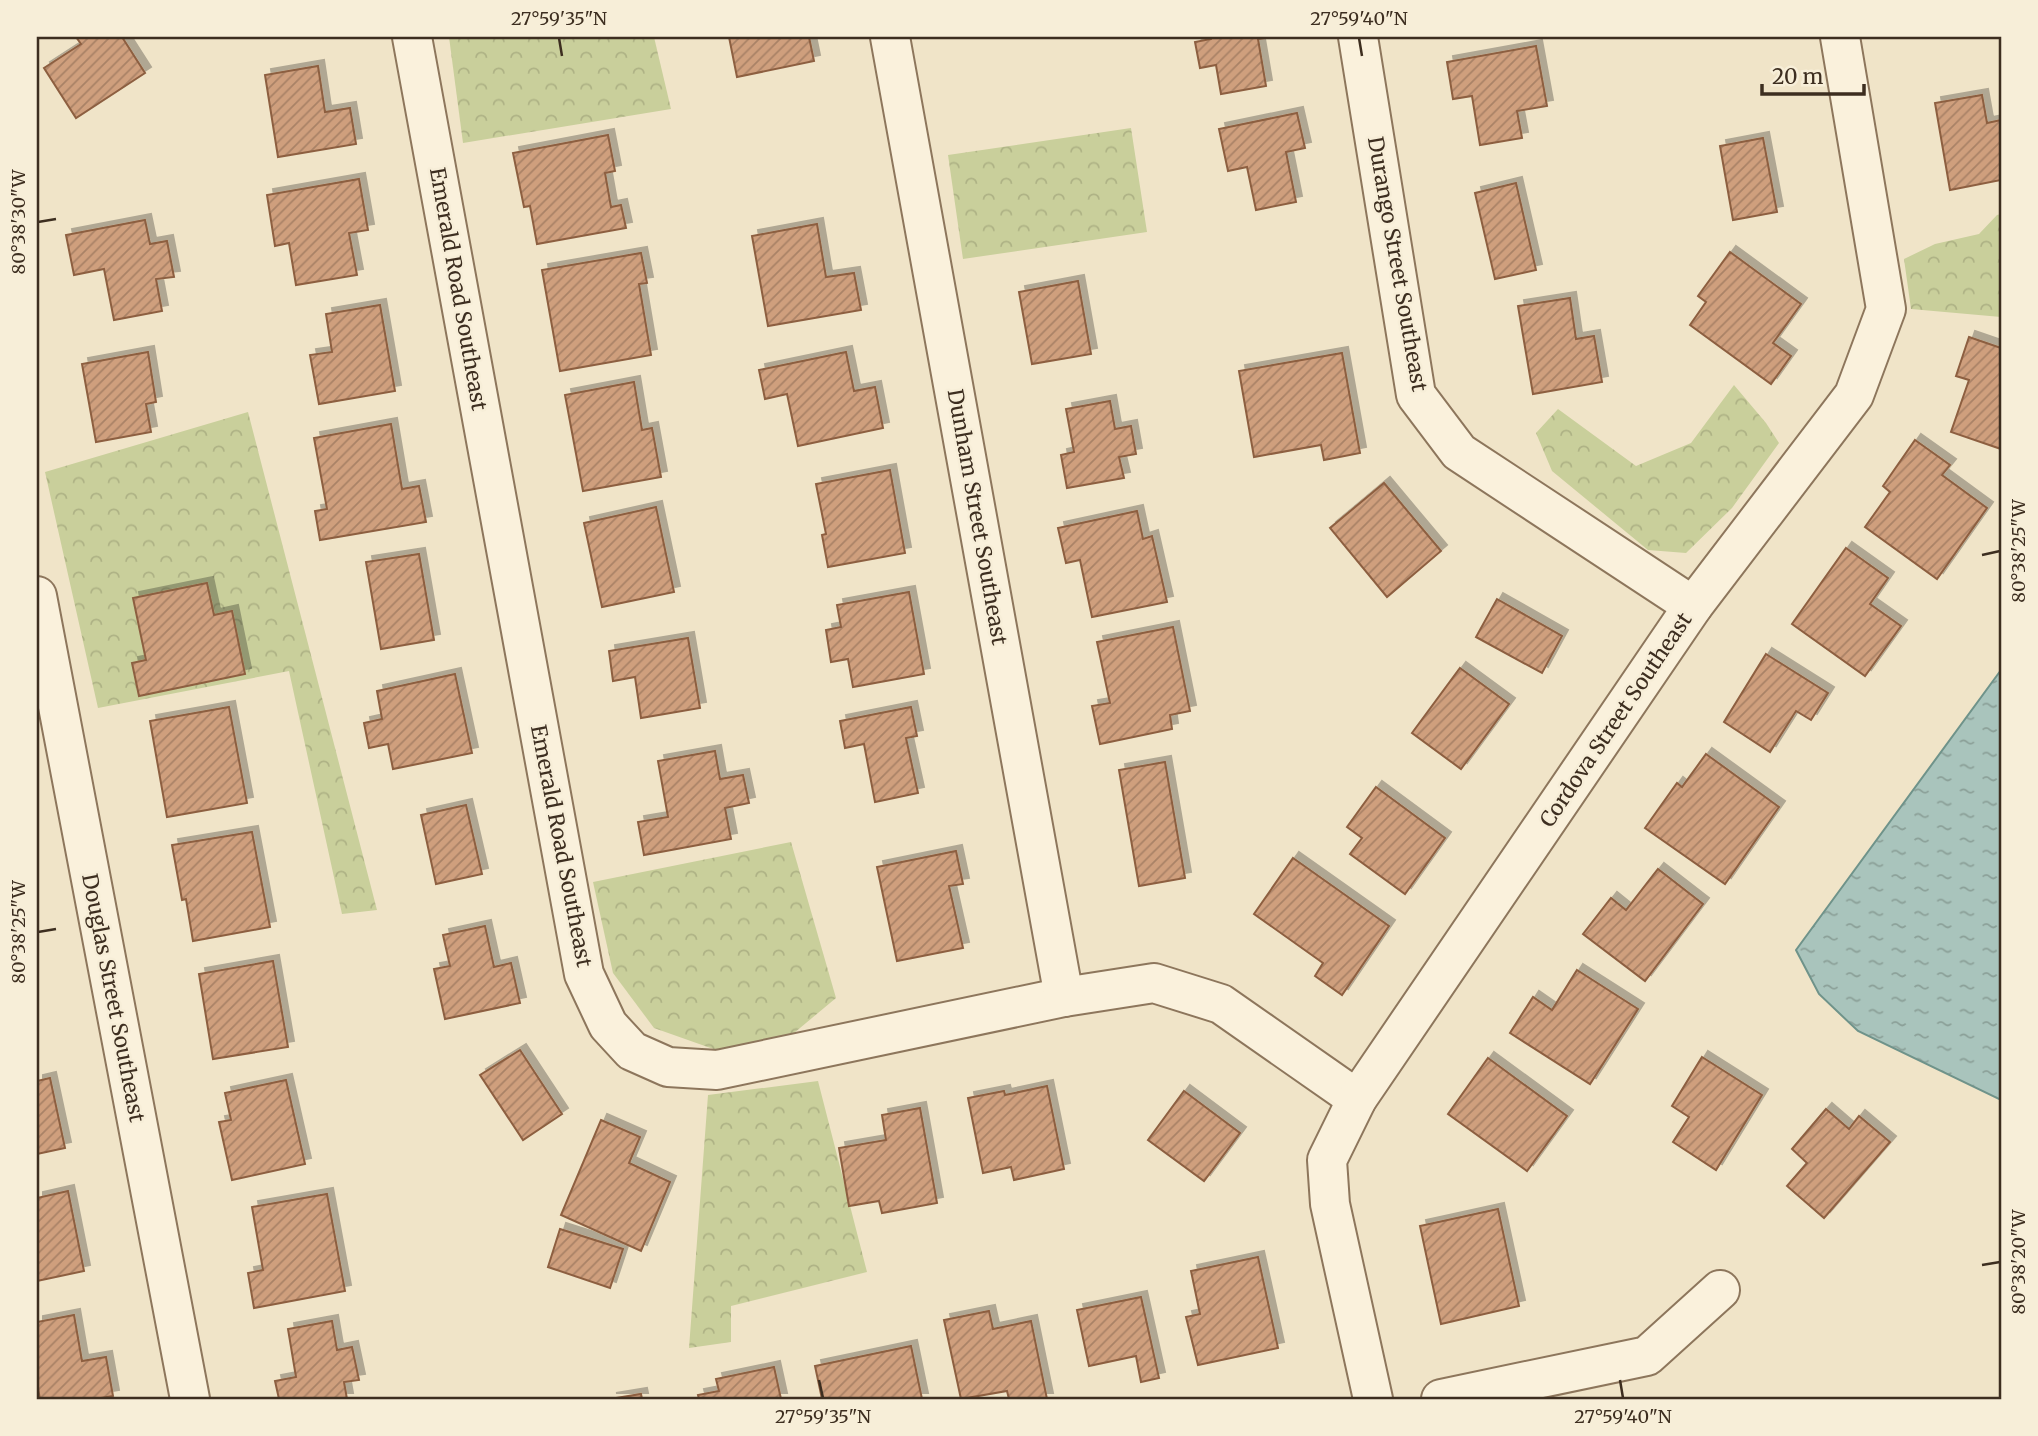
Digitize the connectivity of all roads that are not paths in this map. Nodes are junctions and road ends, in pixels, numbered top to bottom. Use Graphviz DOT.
graph roads {
  1 [pos="412,37"];
  2 [pos="890,37"];
  3 [pos="1358,37"];
  4 [pos="1840,37"];
  5 [pos="37,596"];
  6 [pos="1693,606"];
  7 [pos="1064,997"];
  8 [pos="1357,1099"];
  9 [pos="1720,1290"];
  10 [pos="190,1399"];
  11 [pos="1373,1399"];
  12 [pos="1441,1399"];
  1 -- 7 [label="street, Emerald Road Southeast"];
  2 -- 7 [label="street, Dunham Street Southeast"];
  3 -- 6 [label="street, Durango Street Southeast"];
  4 -- 6 [label="street, Cordova Street Southeast"];
  5 -- 10 [label="street, Douglas Street Southeast"];
  6 -- 8 [label="street, Cordova Street Southeast"];
  7 -- 8 [label="street, Emerald Road Southeast"];
  8 -- 11 [label="street, Cordova Street Southeast"];
  9 -- 12 [label="street"];
}
